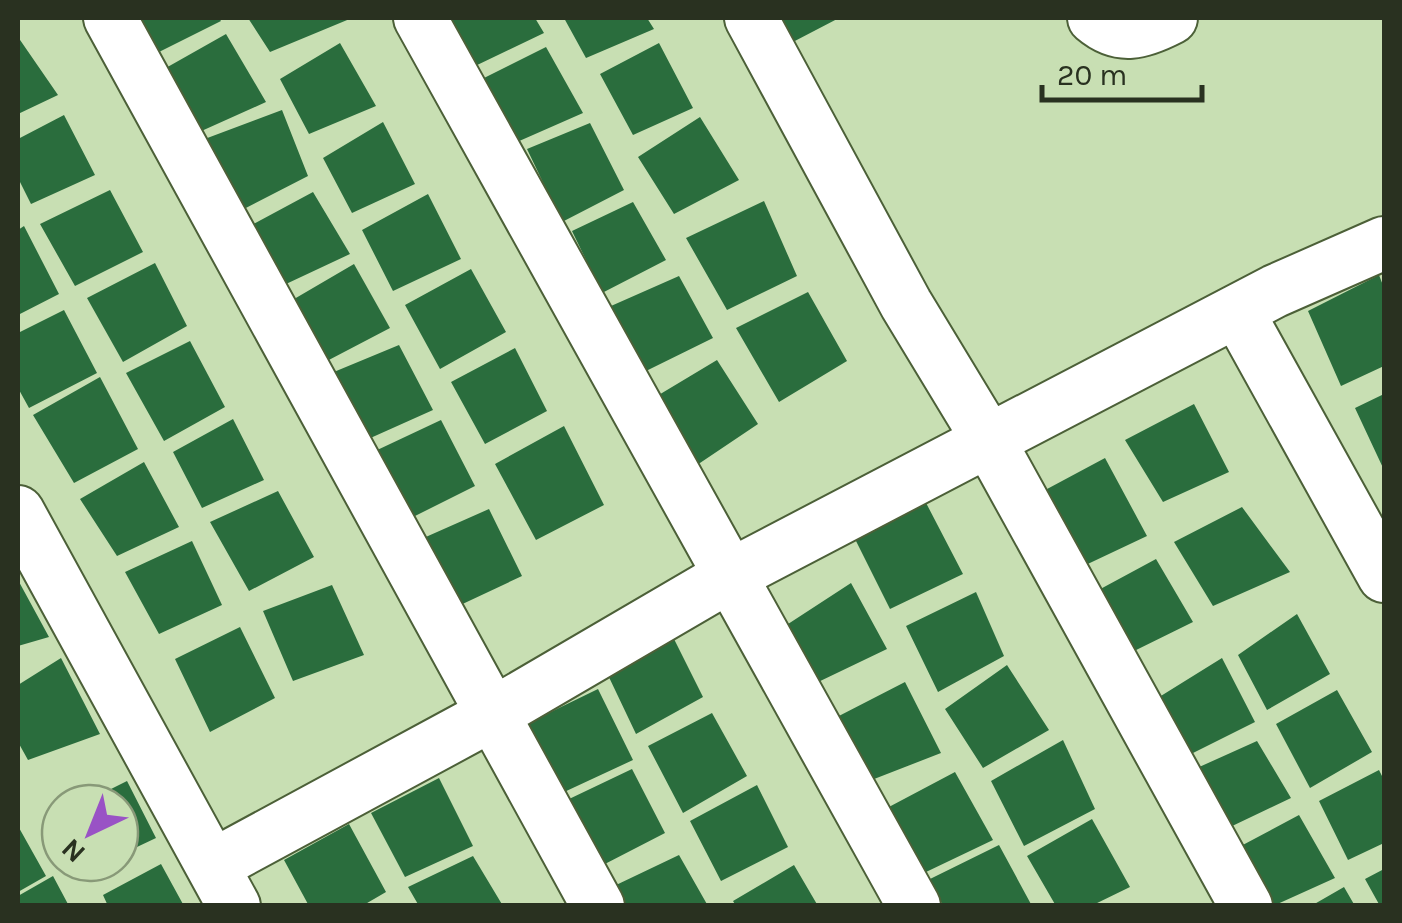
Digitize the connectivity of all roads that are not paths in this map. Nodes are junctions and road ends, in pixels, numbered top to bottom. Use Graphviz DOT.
graph roads {
  1 [pos="110,18"];
  2 [pos="420,18"];
  3 [pos="750,18"];
  4 [pos="1094,18"];
  5 [pos="1171,18"];
  6 [pos="1384,243"];
  7 [pos="1237,311"];
  8 [pos="989,441"];
  9 [pos="18,512"];
  10 [pos="731,574"];
  11 [pos="1384,576"];
  12 [pos="493,714"];
  13 [pos="223,886"];
  14 [pos="598,906"];
  15 [pos="914,906"];
  16 [pos="1246,906"];
  1 -- 12 [label="street"];
  2 -- 10 [label="street"];
  3 -- 8 [label="street"];
  4 -- 5 [label="street"];
  6 -- 7 [label="street"];
  7 -- 8 [label="street"];
  7 -- 11 [label="street"];
  8 -- 10 [label="street"];
  8 -- 16 [label="street"];
  9 -- 13 [label="street"];
  10 -- 12 [label="street"];
  10 -- 15 [label="street"];
  12 -- 13 [label="street"];
  12 -- 14 [label="street"];
}
